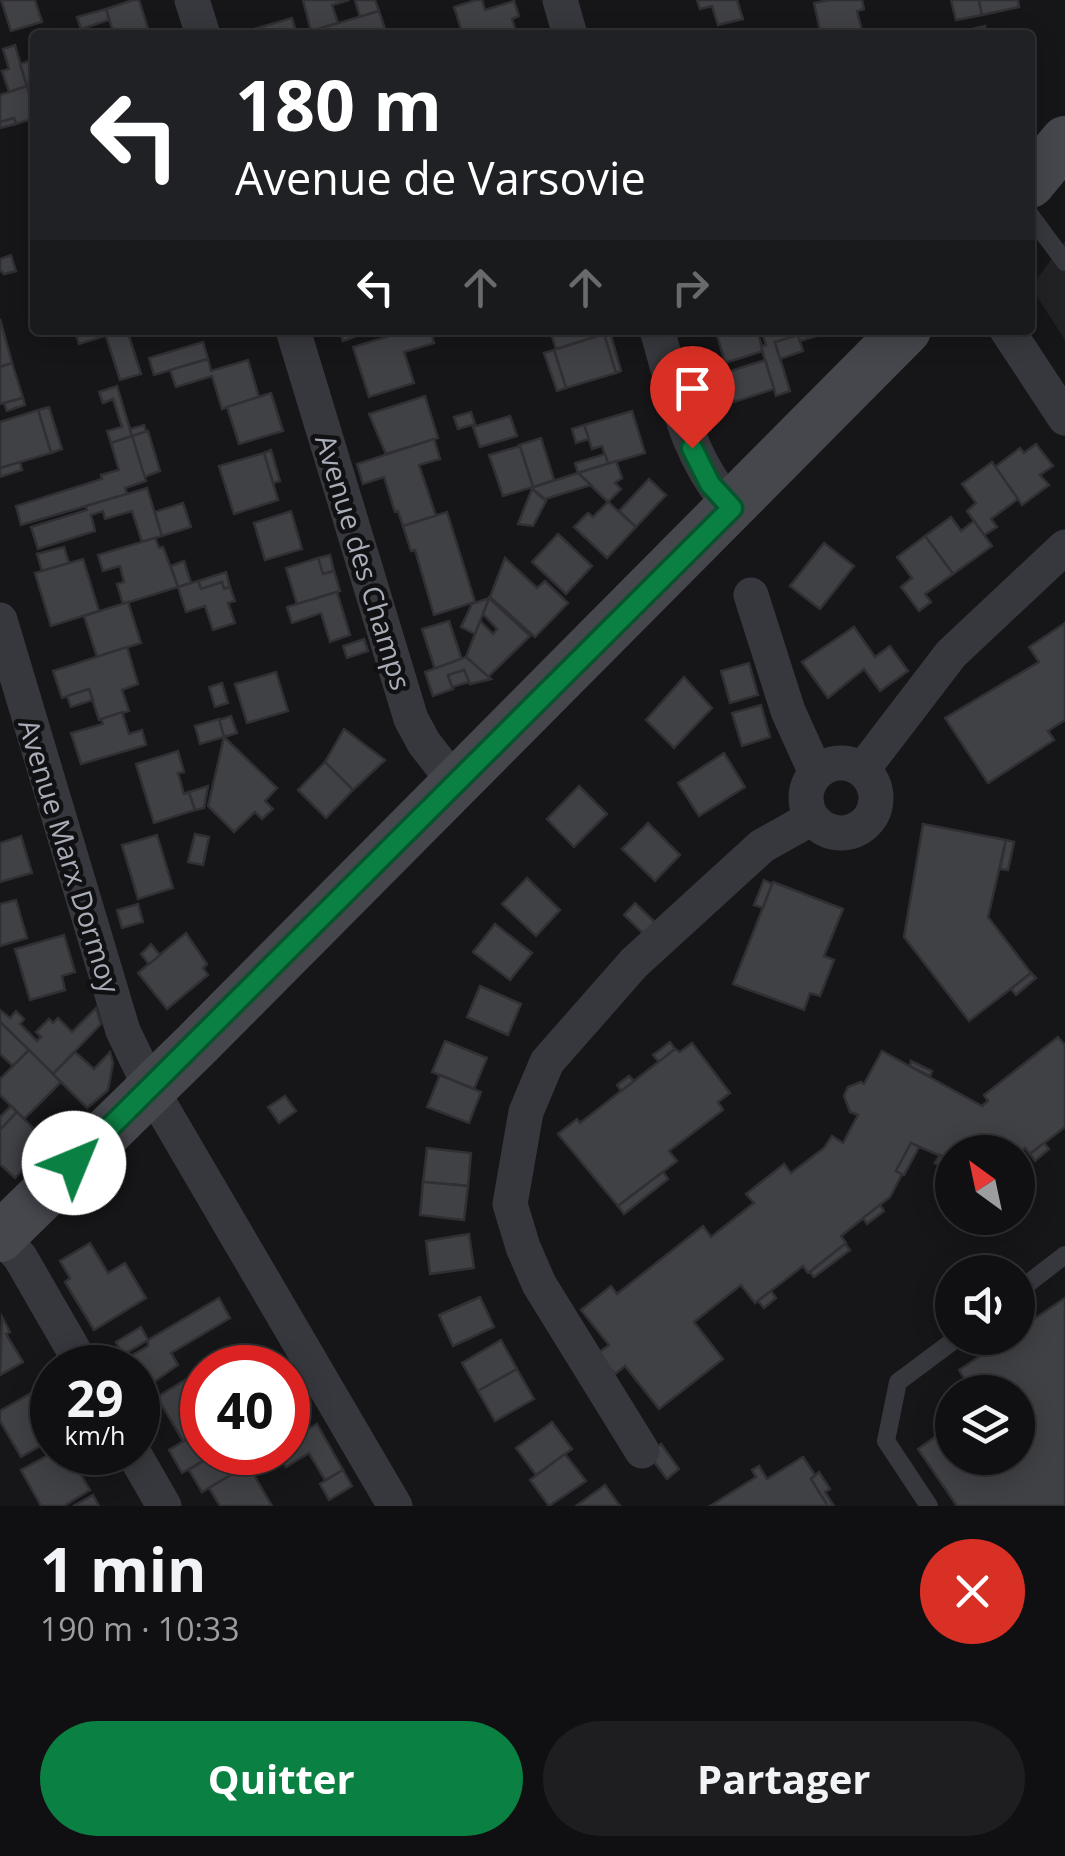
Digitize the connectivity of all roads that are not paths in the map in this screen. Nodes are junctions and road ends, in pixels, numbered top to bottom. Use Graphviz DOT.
graph roads {
  1 [pos="192,0"];
  2 [pos="560,0"];
  3 [pos="201,30"];
  4 [pos="569,30"];
  5 [pos="1065,141"];
  6 [pos="1035,177"];
  7 [pos="1035,222"];
  8 [pos="1065,262"];
  9 [pos="295,335"];
  10 [pos="658,335"];
  11 [pos="901,335"];
  12 [pos="1010,335"];
  13 [pos="1065,418"];
  14 [pos="732,508"];
  15 [pos="1065,547"];
  16 [pos="751,595"];
  17 [pos="0,620"];
  18 [pos="863,769"];
  19 [pos="816,772"];
  20 [pos="456,784"];
  21 [pos="812,818"];
  22 [pos="150,1089"];
  23 [pos="1,1236"];
  24 [pos="1065,1255"];
  25 [pos="1035,1278"];
  26 [pos="71,1345"];
  27 [pos="935,1354"];
  28 [pos="642,1451"];
  29 [pos="146,1475"];
  30 [pos="164,1506"];
  31 [pos="395,1506"];
  32 [pos="929,1506"];
  1 -- 3 [label="street"];
  2 -- 4 [label="street"];
  5 -- 6 [label="street"];
  7 -- 8 [label="lane"];
  9 -- 20 [label="street, Avenue des Champs"];
  10 -- 14 [label="street"];
  11 -- 14 [label="street"];
  12 -- 13 [label="street"];
  14 -- 20 [label="street"];
  15 -- 18 [label="street"];
  16 -- 19 [label="street"];
  17 -- 22 [label="street, Avenue Marx Dormoy"];
  18 -- 19 [label="street"];
  18 -- 21 [label="street"];
  19 -- 21 [label="street"];
  20 -- 22 [label="street"];
  21 -- 28 [label="street"];
  22 -- 23 [label="street"];
  22 -- 31 [label="street, Avenue Marx Dormoy"];
  23 -- 26 [label="street"];
  24 -- 25 [label="lane"];
  27 -- 32 [label="lane"];
  29 -- 30 [label="street"];
}
